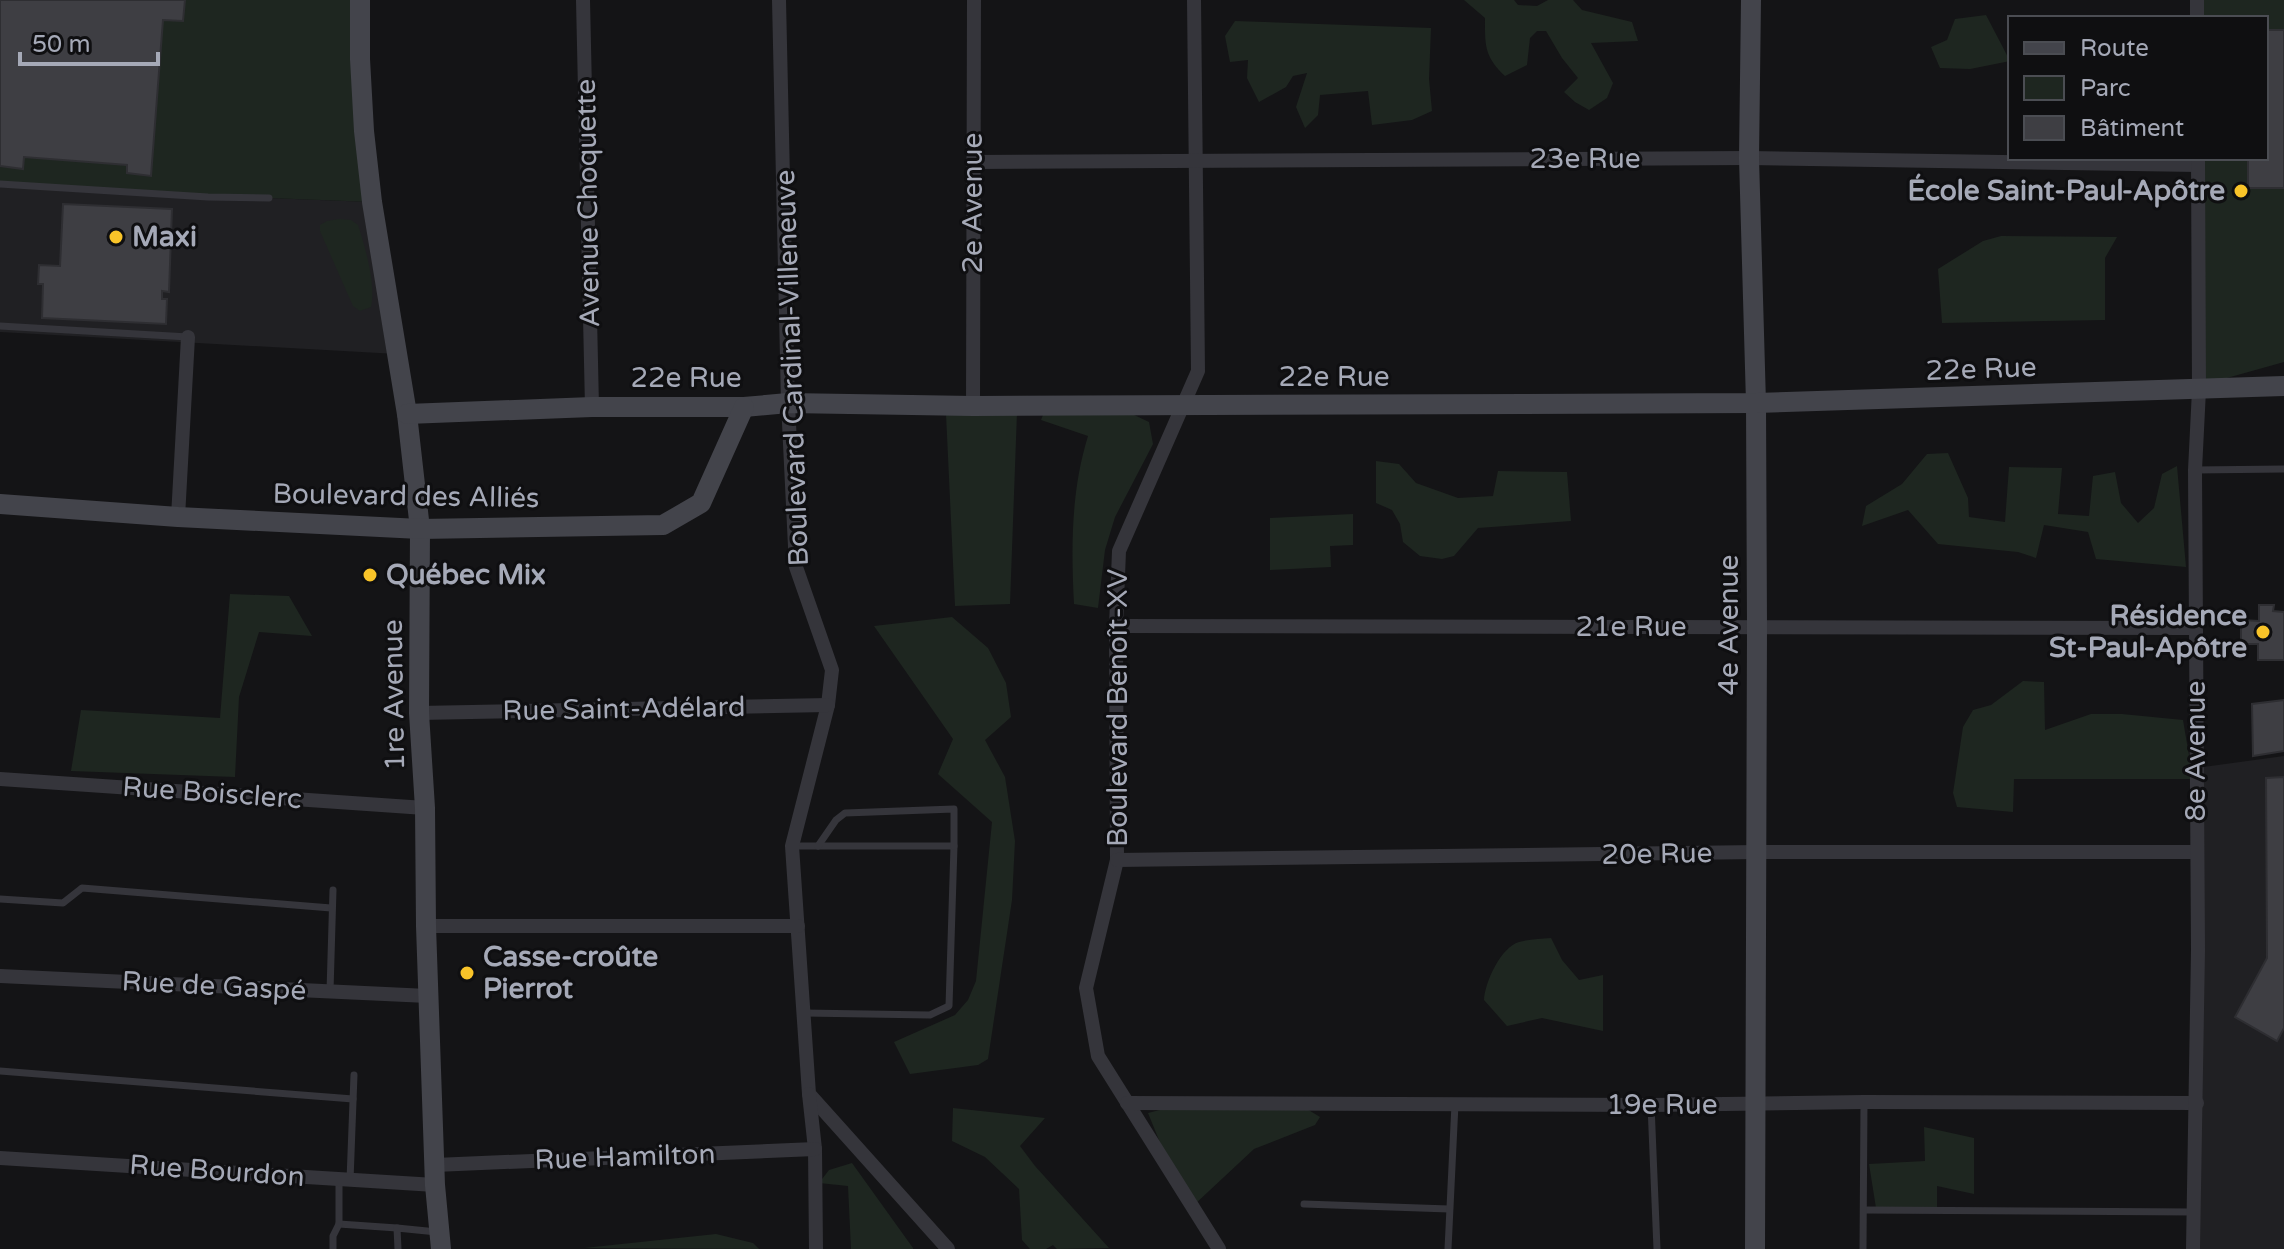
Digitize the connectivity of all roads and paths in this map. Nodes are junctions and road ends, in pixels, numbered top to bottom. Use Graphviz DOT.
graph roads {
  1 [pos="360,0"];
  2 [pos="583,0"];
  3 [pos="779,0"];
  4 [pos="974,0"];
  5 [pos="1194,0"];
  6 [pos="1751,0"];
  7 [pos="1749,158"];
  8 [pos="1194,161"];
  9 [pos="972,162"];
  10 [pos="2198,162"];
  11 [pos="0,184"];
  12 [pos="269,198"];
  13 [pos="0,326"];
  14 [pos="188,337"];
  15 [pos="2284,379"];
  16 [pos="2261,386"];
  17 [pos="2284,386"];
  18 [pos="2199,390"];
  19 [pos="788,403"];
  20 [pos="1756,403"];
  21 [pos="1182,405"];
  22 [pos="973,406"];
  23 [pos="592,407"];
  24 [pos="744,407"];
  25 [pos="407,414"];
  26 [pos="2284,469"];
  27 [pos="2195,470"];
  28 [pos="0,504"];
  29 [pos="178,517"];
  30 [pos="420,529"];
  31 [pos="1116,626"];
  32 [pos="1757,628"];
  33 [pos="2195,628"];
  34 [pos="828,705"];
  35 [pos="419,713"];
  36 [pos="0,779"];
  37 [pos="425,808"];
  38 [pos="792,846"];
  39 [pos="818,846"];
  40 [pos="954,846"];
  41 [pos="1758,852"];
  42 [pos="2196,852"];
  43 [pos="1117,860"];
  44 [pos="333,890"];
  45 [pos="0,899"];
  46 [pos="331,908"];
  47 [pos="426,926"];
  48 [pos="798,926"];
  49 [pos="0,976"];
  50 [pos="330,991"];
  51 [pos="428,996"];
  52 [pos="804,1013"];
  53 [pos="0,1071"];
  54 [pos="354,1075"];
  55 [pos="809,1094"];
  56 [pos="353,1099"];
  57 [pos="1864,1102"];
  58 [pos="1127,1103"];
  59 [pos="2197,1103"];
  60 [pos="1455,1104"];
  61 [pos="1651,1105"];
  62 [pos="1757,1105"];
  63 [pos="815,1149"];
  64 [pos="0,1158"];
  65 [pos="435,1175"];
  66 [pos="345,1179"];
  67 [pos="1304,1204"];
  68 [pos="1449,1209"];
  69 [pos="1864,1210"];
  70 [pos="2194,1212"];
  71 [pos="339,1224"];
  72 [pos="397,1228"];
  73 [pos="440,1240"];
  74 [pos="333,1249"];
  75 [pos="398,1249"];
  76 [pos="816,1249"];
  77 [pos="948,1249"];
  78 [pos="1219,1249"];
  79 [pos="1448,1249"];
  80 [pos="1657,1249"];
  81 [pos="1755,1249"];
  82 [pos="1863,1249"];
  83 [pos="2193,1249"];
  1 -- 25 [label="street, 1re Avenue"];
  2 -- 23 [label="street, Avenue Choquette"];
  3 -- 19 [label="street, Boulevard Cardinal-Villeneuve"];
  4 -- 9 [label="street, 2e Avenue"];
  5 -- 8 [label="street, Boulevard Benoît-XV"];
  6 -- 7 [label="street, 4e Avenue"];
  7 -- 8 [label="street, 23e Rue"];
  7 -- 10 [label="street, 23e Rue"];
  7 -- 20 [label="street, 4e Avenue"];
  8 -- 9 [label="street, 23e Rue"];
  8 -- 21 [label="street, Boulevard Benoît-XV"];
  9 -- 22 [label="street, 2e Avenue"];
  10 -- 18 [label="street, 8e Avenue"];
  11 -- 12 [label="lane"];
  13 -- 14 [label="lane"];
  14 -- 29 [label="street"];
  15 -- 16 [label="street, 22e Rue"];
  16 -- 17 [label="street, 22e Rue"];
  16 -- 18 [label="street, 22e Rue"];
  18 -- 20 [label="street, 22e Rue"];
  18 -- 27 [label="street, 8e Avenue"];
  19 -- 22 [label="street, 22e Rue"];
  19 -- 24 [label="street, 22e Rue"];
  19 -- 34 [label="street, Boulevard Cardinal-Villeneuve"];
  20 -- 21 [label="street, 22e Rue"];
  20 -- 32 [label="street, 4e Avenue"];
  21 -- 22 [label="street, 22e Rue"];
  21 -- 31 [label="street, Boulevard Benoît-XV"];
  23 -- 24 [label="street, 22e Rue"];
  23 -- 25 [label="street, 22e Rue"];
  24 -- 30 [label="street, Boulevard des Alliés"];
  25 -- 30 [label="street, 1re Avenue"];
  26 -- 27 [label="lane"];
  27 -- 33 [label="street, 8e Avenue"];
  28 -- 29 [label="street, Boulevard des Alliés"];
  29 -- 30 [label="street, Boulevard des Alliés"];
  30 -- 35 [label="street, 1re Avenue"];
  31 -- 32 [label="street, 21e Rue"];
  31 -- 43 [label="street, Boulevard Benoît-XV"];
  32 -- 33 [label="street, 21e Rue"];
  32 -- 41 [label="street, 4e Avenue"];
  33 -- 42 [label="street, 8e Avenue"];
  34 -- 35 [label="street, Rue Saint-Adélard"];
  34 -- 38 [label="street, Boulevard Cardinal-Villeneuve"];
  35 -- 37 [label="street, 1re Avenue"];
  36 -- 37 [label="street, Rue Boisclerc"];
  37 -- 47 [label="street, 1re Avenue"];
  38 -- 39 [label="lane"];
  38 -- 48 [label="street, Boulevard Cardinal-Villeneuve"];
  39 -- 40 [label="lane"];
  39 -- 40 [label="lane"];
  40 -- 52 [label="lane"];
  41 -- 42 [label="street, 20e Rue"];
  41 -- 43 [label="street, 20e Rue"];
  41 -- 62 [label="street, 4e Avenue"];
  42 -- 59 [label="street, 8e Avenue"];
  43 -- 58 [label="street, Boulevard Benoît-XV"];
  44 -- 46 [label="lane"];
  45 -- 46 [label="lane"];
  46 -- 50 [label="lane"];
  47 -- 48 [label="street"];
  47 -- 51 [label="street, 1re Avenue"];
  48 -- 52 [label="street, Boulevard Cardinal-Villeneuve"];
  49 -- 50 [label="street, Rue de Gaspé"];
  50 -- 51 [label="street, Rue de Gaspé"];
  51 -- 65 [label="street, 1re Avenue"];
  52 -- 55 [label="street, Boulevard Cardinal-Villeneuve"];
  53 -- 56 [label="lane"];
  54 -- 56 [label="lane"];
  55 -- 63 [label="street, Boulevard Cardinal-Villeneuve"];
  55 -- 77 [label="street"];
  56 -- 66 [label="lane"];
  57 -- 59 [label="street, 19e Rue"];
  57 -- 62 [label="street, 19e Rue"];
  57 -- 69 [label="lane"];
  58 -- 60 [label="street, 19e Rue"];
  58 -- 78 [label="street, Boulevard Benoît-XV"];
  59 -- 70 [label="street, 8e Avenue"];
  60 -- 61 [label="street, 19e Rue"];
  60 -- 68 [label="lane"];
  61 -- 62 [label="street, 19e Rue"];
  61 -- 80 [label="lane"];
  62 -- 81 [label="street, 4e Avenue"];
  63 -- 65 [label="street, Rue Hamilton"];
  63 -- 76 [label="street, Boulevard Cardinal-Villeneuve"];
  64 -- 66 [label="street, Rue Bourdon"];
  65 -- 66 [label="street, Rue Bourdon"];
  65 -- 73 [label="street, 1re Avenue"];
  66 -- 71 [label="lane"];
  67 -- 68 [label="lane"];
  68 -- 79 [label="lane"];
  69 -- 70 [label="lane"];
  69 -- 82 [label="lane"];
  70 -- 83 [label="street, 8e Avenue"];
  71 -- 72 [label="lane"];
  71 -- 74 [label="lane"];
  72 -- 73 [label="lane"];
  72 -- 75 [label="lane"];
}
